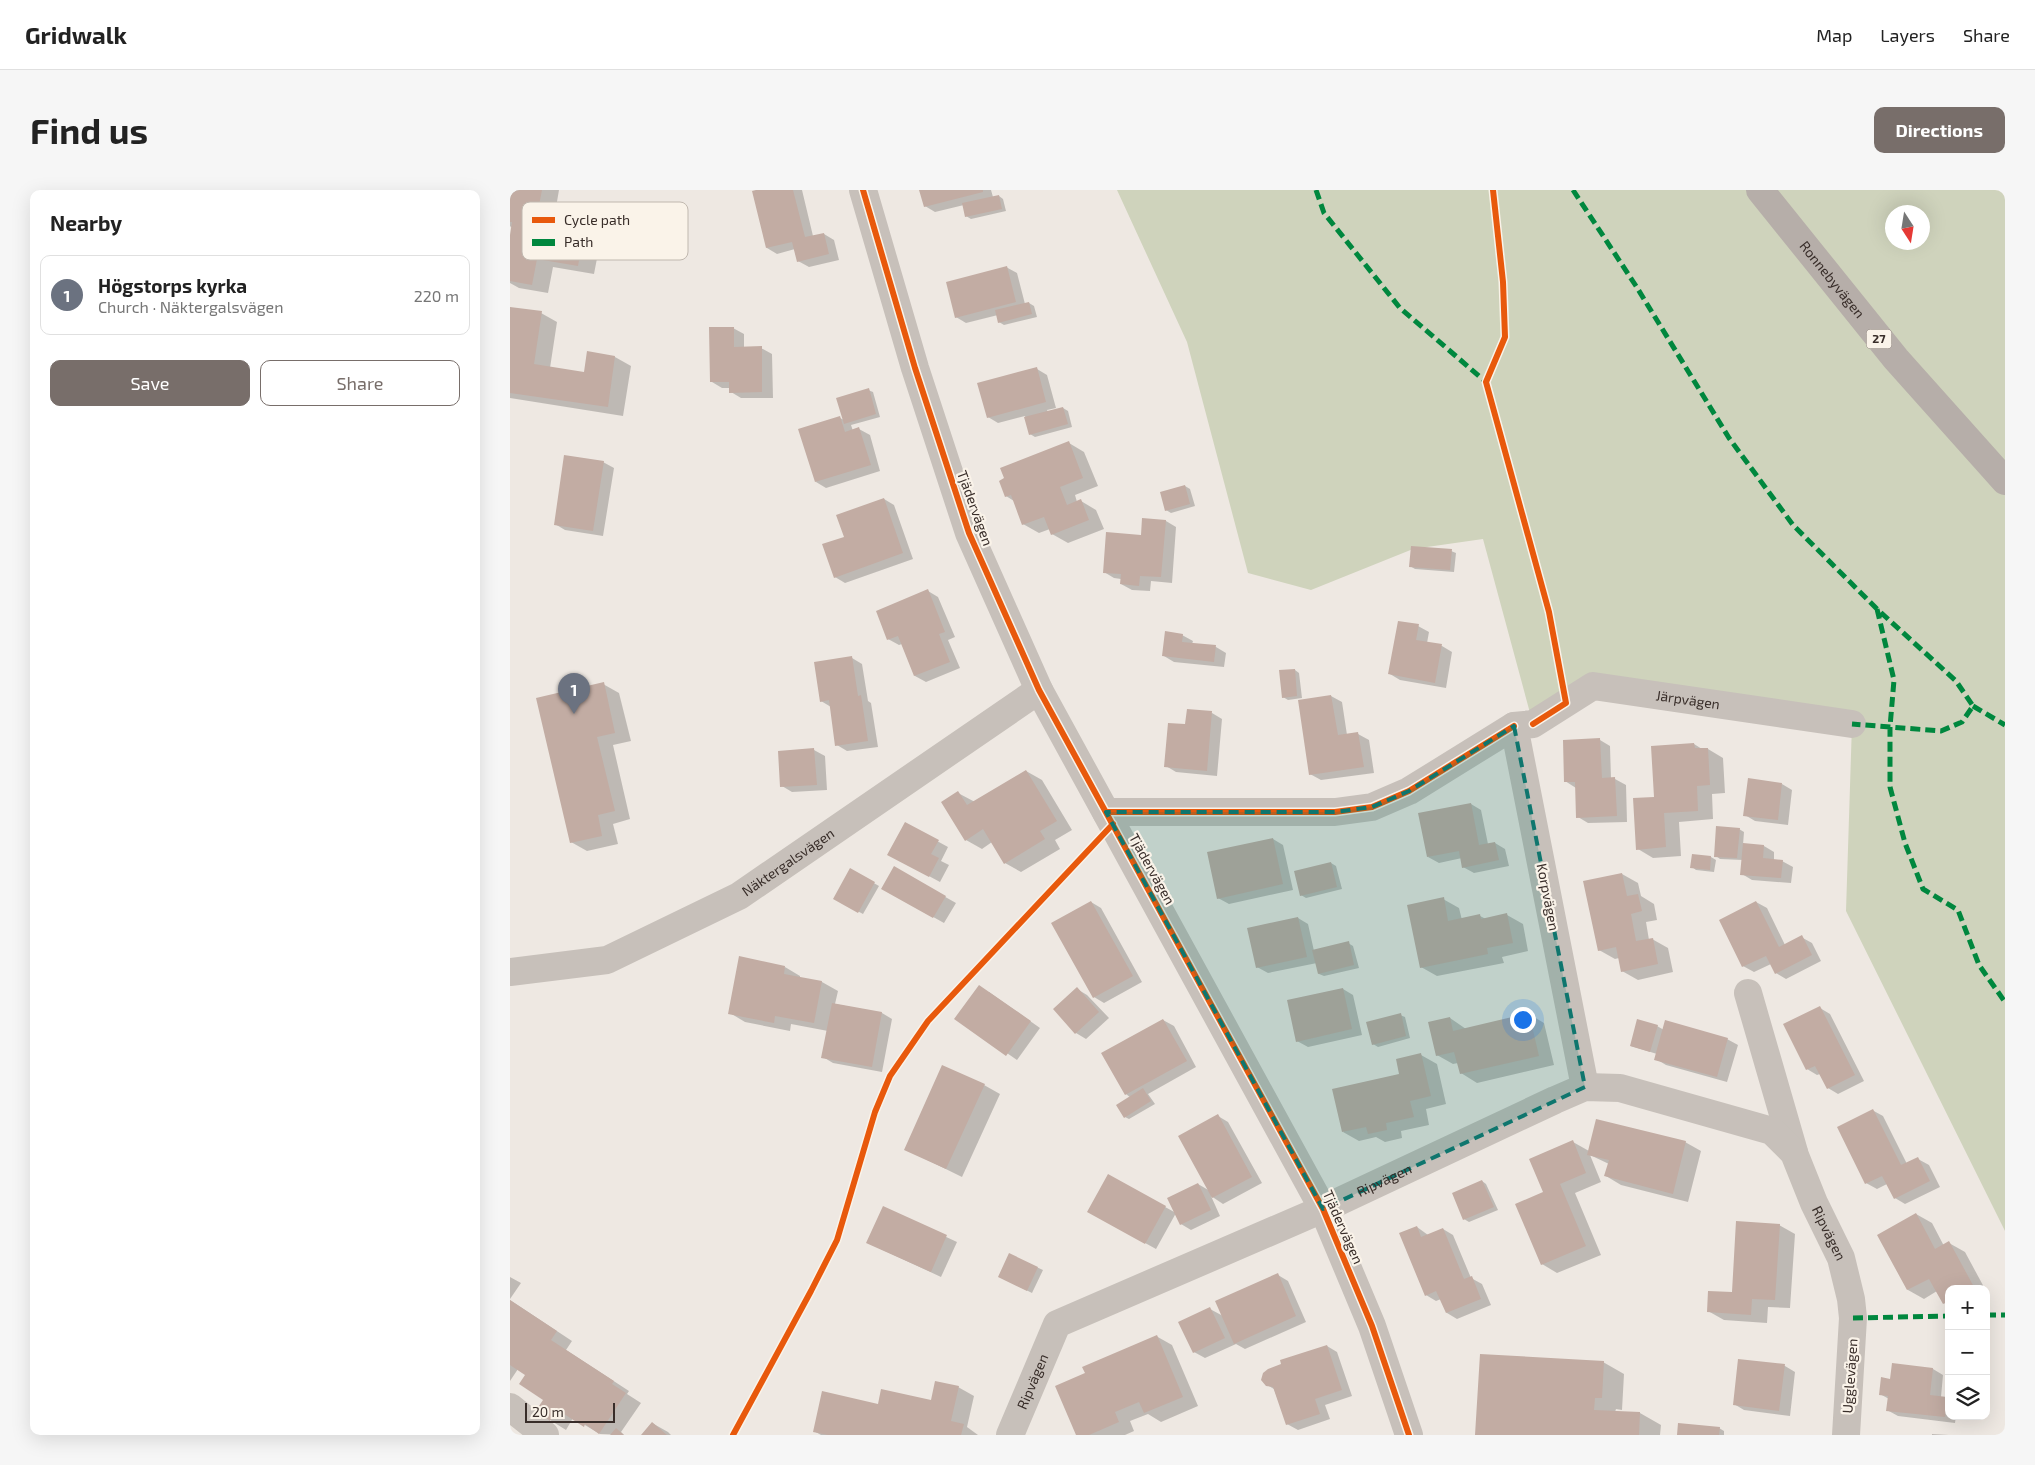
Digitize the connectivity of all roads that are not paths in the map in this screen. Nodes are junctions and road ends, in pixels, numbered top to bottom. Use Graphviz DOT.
graph roads {
  1 [pos="863,190"];
  2 [pos="1760,190"];
  3 [pos="2005,481"];
  4 [pos="1039,690"];
  5 [pos="1852,724"];
  6 [pos="1524,725"];
  7 [pos="1106,812"];
  8 [pos="510,972"];
  9 [pos="1748,993"];
  10 [pos="1585,1087"];
  11 [pos="1794,1153"];
  12 [pos="1323,1209"];
  13 [pos="1854,1318"];
  14 [pos="510,1407"];
  15 [pos="545,1435"];
  16 [pos="1010,1435"];
  17 [pos="1409,1435"];
  18 [pos="1846,1435"];
  1 -- 4 [label="street, Tjädervägen"];
  2 -- 3 [label="main road, Ronnebyvägen / 27"];
  4 -- 7 [label="street, Tjädervägen"];
  4 -- 8 [label="street, Näktergalsvägen"];
  5 -- 6 [label="street, Järpvägen"];
  6 -- 7 [label="street, Järpvägen"];
  6 -- 10 [label="street, Korpvägen"];
  7 -- 12 [label="street, Tjädervägen"];
  9 -- 11 [label="street, Ripvägen"];
  10 -- 11 [label="street, Ripvägen"];
  10 -- 12 [label="street, Ripvägen"];
  11 -- 13 [label="street, Ripvägen"];
  12 -- 16 [label="street, Ripvägen"];
  12 -- 17 [label="street, Tjädervägen"];
  13 -- 18 [label="street, Ugglevägen"];
  14 -- 15 [label="street"];
}
